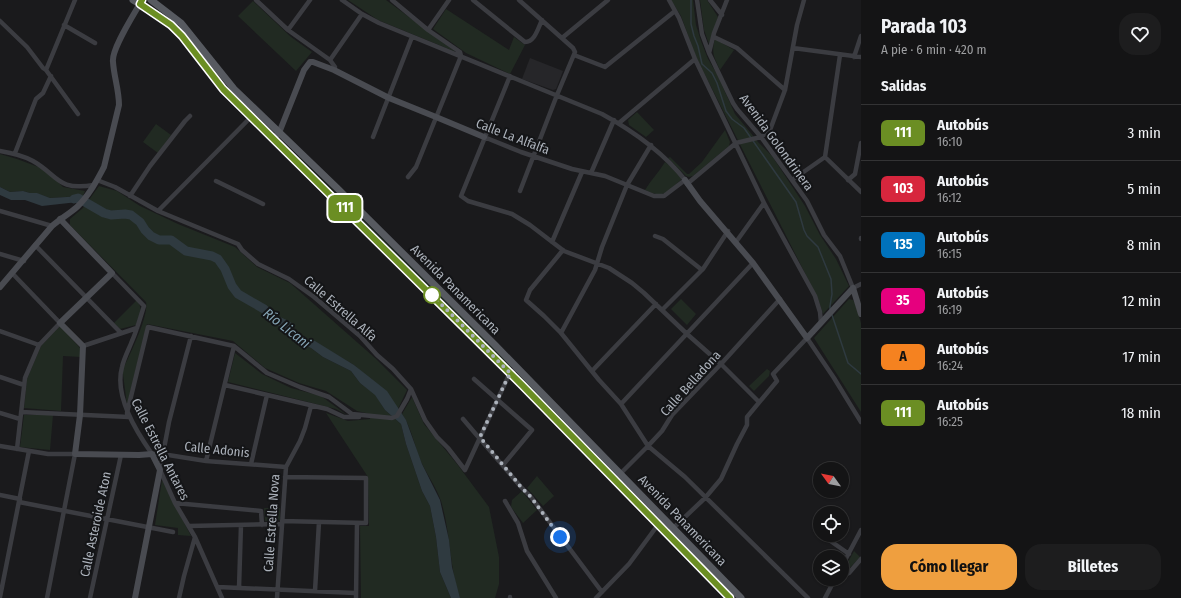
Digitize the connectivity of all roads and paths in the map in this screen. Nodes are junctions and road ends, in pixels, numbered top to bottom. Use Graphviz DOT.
graph roads {
  1 [pos="75,0"];
  2 [pos="151,0"];
  3 [pos="256,0"];
  4 [pos="310,0"];
  5 [pos="342,0"];
  6 [pos="392,0"];
  7 [pos="449,0"];
  8 [pos="473,0"];
  9 [pos="519,0"];
  10 [pos="608,0"];
  11 [pos="669,0"];
  12 [pos="697,0"];
  13 [pos="710,0"];
  14 [pos="727,0"];
  15 [pos="804,0"];
  16 [pos="138,1"];
  17 [pos="675,10"];
  18 [pos="362,14"];
  19 [pos="722,15"];
  20 [pos="542,20"];
  21 [pos="0,21"];
  22 [pos="64,25"];
  23 [pos="288,30"];
  24 [pos="428,30"];
  25 [pos="861,36"];
  26 [pos="412,37"];
  27 [pos="714,37"];
  28 [pos="562,38"];
  29 [pos="95,43"];
  30 [pos="793,48"];
  31 [pos="709,53"];
  32 [pos="574,55"];
  33 [pos="840,55"];
  34 [pos="461,56"];
  35 [pos="854,57"];
  36 [pos="861,57"];
  37 [pos="695,59"];
  38 [pos="330,60"];
  39 [pos="46,70"];
  40 [pos="334,70"];
  41 [pos="51,76"];
  42 [pos="510,76"];
  43 [pos="784,90"];
  44 [pos="556,95"];
  45 [pos="388,98"];
  46 [pos="78,114"];
  47 [pos="190,116"];
  48 [pos="436,116"];
  49 [pos="251,117"];
  50 [pos="614,120"];
  51 [pos="619,123"];
  52 [pos="279,133"];
  53 [pos="373,137"];
  54 [pos="484,137"];
  55 [pos="761,137"];
  56 [pos="273,139"];
  57 [pos="736,143"];
  58 [pos="861,143"];
  59 [pos="651,145"];
  60 [pos="294,147"];
  61 [pos="0,151"];
  62 [pos="15,154"];
  63 [pos="287,154"];
  64 [pos="533,156"];
  65 [pos="825,157"];
  66 [pos="582,172"];
  67 [pos="591,173"];
  68 [pos="856,174"];
  69 [pos="408,177"];
  70 [pos="861,177"];
  71 [pos="792,180"];
  72 [pos="848,180"];
  73 [pos="216,181"];
  74 [pos="686,182"];
  75 [pos="95,183"];
  76 [pos="627,185"];
  77 [pos="520,191"];
  78 [pos="861,192"];
  79 [pos="130,196"];
  80 [pos="764,203"];
  81 [pos="263,204"];
  82 [pos="0,211"];
  83 [pos="158,211"];
  84 [pos="60,219"];
  85 [pos="52,226"];
  86 [pos="728,231"];
  87 [pos="655,236"];
  88 [pos="552,242"];
  89 [pos="736,242"];
  90 [pos="36,245"];
  91 [pos="563,250"];
  92 [pos="0,254"];
  93 [pos="24,260"];
  94 [pos="597,262"];
  95 [pos="753,263"];
  96 [pos="702,270"];
  97 [pos="112,272"];
  98 [pos="12,273"];
  99 [pos="861,284"];
  100 [pos="0,287"];
  101 [pos="853,288"];
  102 [pos="86,298"];
  103 [pos="780,299"];
  104 [pos="656,304"];
  105 [pos="662,310"];
  106 [pos="861,314"];
  107 [pos="60,323"];
  108 [pos="821,323"];
  109 [pos="137,328"];
  110 [pos="0,331"];
  111 [pos="121,333"];
  112 [pos="561,333"];
  113 [pos="686,334"];
  114 [pos="191,336"];
  115 [pos="808,338"];
  116 [pos="39,345"];
  117 [pos="83,346"];
  118 [pos="234,346"];
  119 [pos="721,364"];
  120 [pos="517,367"];
  121 [pos="592,371"];
  122 [pos="511,374"];
  123 [pos="0,377"];
  124 [pos="474,379"];
  125 [pos="24,385"];
  126 [pos="225,385"];
  127 [pos="411,389"];
  128 [pos="267,395"];
  129 [pos="498,399"];
  130 [pos="759,402"];
  131 [pos="621,404"];
  132 [pos="311,406"];
  133 [pos="21,412"];
  134 [pos="0,413"];
  135 [pos="80,415"];
  136 [pos="128,415"];
  137 [pos="367,416"];
  138 [pos="20,419"];
  139 [pos="463,419"];
  140 [pos="861,422"];
  141 [pos="480,437"];
  142 [pos="0,446"];
  143 [pos="648,446"];
  144 [pos="17,449"];
  145 [pos="28,451"];
  146 [pos="75,454"];
  147 [pos="152,454"];
  148 [pos="162,454"];
  149 [pos="121,455"];
  150 [pos="206,461"];
  151 [pos="251,464"];
  152 [pos="504,465"];
  153 [pos="286,467"];
  154 [pos="160,470"];
  155 [pos="620,474"];
  156 [pos="285,477"];
  157 [pos="614,480"];
  158 [pos="0,495"];
  159 [pos="705,498"];
  160 [pos="20,500"];
  161 [pos="505,501"];
  162 [pos="175,503"];
  163 [pos="64,512"];
  164 [pos="663,518"];
  165 [pos="107,519"];
  166 [pos="319,522"];
  167 [pos="282,523"];
  168 [pos="357,523"];
  169 [pos="262,524"];
  170 [pos="241,525"];
  171 [pos="658,525"];
  172 [pos="189,526"];
  173 [pos="150,527"];
  174 [pos="673,529"];
  175 [pos="861,530"];
  176 [pos="172,532"];
  177 [pos="667,534"];
  178 [pos="195,537"];
  179 [pos="832,542"];
  180 [pos="843,550"];
  181 [pos="849,554"];
  182 [pos="861,559"];
  183 [pos="849,573"];
  184 [pos="831,586"];
  185 [pos="218,587"];
  186 [pos="239,588"];
  187 [pos="278,590"];
  188 [pos="734,590"];
  189 [pos="315,591"];
  190 [pos="602,592"];
  191 [pos="355,595"];
  192 [pos="0,597"];
  193 [pos="46,598"];
  194 [pos="90,598"];
  195 [pos="135,598"];
  196 [pos="179,598"];
  197 [pos="222,598"];
  198 [pos="277,598"];
  199 [pos="556,598"];
  200 [pos="596,598"];
  201 [pos="729,598"];
  202 [pos="742,598"];
  203 [pos="808,598"];
  204 [pos="825,598"];
  1 -- 22 [label="street"];
  2 -- 52 [label="main road, Avenida Panamericana"];
  3 -- 23 [label="street"];
  4 -- 23 [label="street"];
  5 -- 18 [label="street"];
  6 -- 24 [label="street"];
  7 -- 24 [label="street"];
  8 -- 20 [label="street"];
  9 -- 20 [label="street"];
  10 -- 28 [label="street"];
  11 -- 17 [label="street"];
  12 -- 31 [label="street, Avenida Golondrinera"];
  13 -- 19 [label="street"];
  14 -- 19 [label="street"];
  15 -- 30 [label="street"];
  16 -- 49 [label="main road, Avenida Panamericana"];
  16 -- 75 [label="street"];
  17 -- 32 [label="street"];
  17 -- 37 [label="street"];
  18 -- 26 [label="street"];
  18 -- 38 [label="street"];
  19 -- 27 [label="street"];
  20 -- 28 [label="street"];
  21 -- 39 [label="street"];
  22 -- 29 [label="street"];
  22 -- 39 [label="street"];
  23 -- 38 [label="street"];
  24 -- 34 [label="street"];
  25 -- 35 [label="street"];
  26 -- 34 [label="street"];
  26 -- 45 [label="street"];
  27 -- 31 [label="street"];
  27 -- 43 [label="street"];
  28 -- 32 [label="street"];
  30 -- 33 [label="street"];
  30 -- 43 [label="street"];
  31 -- 55 [label="street, Avenida Golondrinera"];
  32 -- 44 [label="street"];
  33 -- 35 [label="street"];
  33 -- 65 [label="street"];
  34 -- 42 [label="street"];
  34 -- 48 [label="street"];
  35 -- 36 [label="street"];
  37 -- 51 [label="street"];
  37 -- 57 [label="street"];
  38 -- 40 [label="street"];
  39 -- 41 [label="street"];
  40 -- 45 [label="street, Calle La Alfalfa"];
  40 -- 52 [label="street, Calle La Alfalfa"];
  41 -- 46 [label="street"];
  41 -- 62 [label="street"];
  42 -- 44 [label="street"];
  42 -- 54 [label="street"];
  43 -- 55 [label="street"];
  44 -- 50 [label="street"];
  44 -- 64 [label="street"];
  45 -- 48 [label="street, Calle La Alfalfa"];
  45 -- 53 [label="street"];
  47 -- 79 [label="street"];
  48 -- 54 [label="street, Calle La Alfalfa"];
  48 -- 69 [label="street"];
  49 -- 56 [label="main road, Avenida Panamericana"];
  49 -- 83 [label="street"];
  50 -- 51 [label="street"];
  50 -- 67 [label="street"];
  51 -- 59 [label="street"];
  52 -- 56 [label="street"];
  52 -- 60 [label="main road, Avenida Panamericana"];
  54 -- 64 [label="street, Calle La Alfalfa"];
  54 -- 88 [label="street"];
  55 -- 57 [label="street"];
  55 -- 71 [label="street, Avenida Golondrinera"];
  56 -- 63 [label="main road, Avenida Panamericana"];
  57 -- 74 [label="street"];
  57 -- 80 [label="street"];
  58 -- 68 [label="street"];
  59 -- 74 [label="street"];
  59 -- 76 [label="street"];
  60 -- 63 [label="street"];
  60 -- 120 [label="main road, Avenida Panamericana"];
  61 -- 62 [label="street, Calle Estrella Alfa"];
  62 -- 75 [label="street, Calle Estrella Alfa"];
  63 -- 122 [label="main road, Avenida Panamericana"];
  64 -- 66 [label="street, Calle La Alfalfa"];
  64 -- 77 [label="street"];
  65 -- 71 [label="street"];
  65 -- 72 [label="street"];
  66 -- 67 [label="street, Calle La Alfalfa"];
  66 -- 88 [label="street"];
  67 -- 76 [label="street, Calle La Alfalfa"];
  68 -- 70 [label="street"];
  68 -- 72 [label="street"];
  71 -- 101 [label="street, Avenida Golondrinera"];
  72 -- 78 [label="street"];
  73 -- 81 [label="street"];
  74 -- 76 [label="street, Calle La Alfalfa"];
  74 -- 86 [label="street"];
  75 -- 79 [label="street, Calle Estrella Alfa"];
  75 -- 84 [label="street"];
  76 -- 94 [label="street"];
  79 -- 83 [label="street, Calle Estrella Alfa"];
  80 -- 89 [label="street"];
  80 -- 108 [label="street"];
  82 -- 85 [label="street"];
  83 -- 127 [label="street, Calle Estrella Alfa"];
  84 -- 85 [label="street"];
  84 -- 97 [label="street, Calle Estrella Antares"];
  85 -- 90 [label="street"];
  86 -- 89 [label="street"];
  86 -- 96 [label="street"];
  87 -- 96 [label="street"];
  88 -- 91 [label="street"];
  89 -- 95 [label="street"];
  90 -- 93 [label="street"];
  90 -- 102 [label="street"];
  91 -- 94 [label="street"];
  91 -- 112 [label="street"];
  92 -- 93 [label="street"];
  93 -- 98 [label="street"];
  94 -- 104 [label="street"];
  94 -- 112 [label="street"];
  95 -- 103 [label="street"];
  95 -- 113 [label="street"];
  96 -- 105 [label="street"];
  97 -- 102 [label="street"];
  97 -- 109 [label="street, Calle Estrella Antares"];
  98 -- 100 [label="street"];
  98 -- 107 [label="street"];
  99 -- 101 [label="street"];
  101 -- 106 [label="street, Avenida Golondrinera"];
  101 -- 108 [label="street"];
  102 -- 107 [label="street"];
  102 -- 111 [label="street"];
  103 -- 115 [label="street"];
  103 -- 119 [label="street, Calle Belladona"];
  104 -- 105 [label="street"];
  104 -- 121 [label="street"];
  105 -- 113 [label="street"];
  107 -- 116 [label="street"];
  107 -- 117 [label="street"];
  108 -- 115 [label="street"];
  109 -- 111 [label="street"];
  109 -- 136 [label="street, Calle Estrella Antares"];
  110 -- 116 [label="street"];
  111 -- 117 [label="street"];
  112 -- 121 [label="street"];
  113 -- 119 [label="street"];
  113 -- 131 [label="street"];
  114 -- 118 [label="street"];
  114 -- 136 [label="street"];
  114 -- 148 [label="street"];
  115 -- 130 [label="street"];
  115 -- 140 [label="street"];
  116 -- 125 [label="street"];
  117 -- 135 [label="street"];
  118 -- 126 [label="street"];
  118 -- 137 [label="street"];
  119 -- 130 [label="street"];
  119 -- 143 [label="street, Calle Belladona"];
  120 -- 122 [label="street"];
  120 -- 155 [label="main road, Avenida Panamericana"];
  121 -- 131 [label="street"];
  122 -- 129 [label="street"];
  122 -- 157 [label="main road, Avenida Panamericana"];
  123 -- 125 [label="street"];
  124 -- 129 [label="street"];
  125 -- 133 [label="street"];
  126 -- 128 [label="street"];
  126 -- 150 [label="street"];
  127 -- 137 [label="street"];
  127 -- 141 [label="street, Calle Estrella Alfa"];
  128 -- 132 [label="street"];
  128 -- 151 [label="street"];
  129 -- 141 [label="street"];
  129 -- 152 [label="street"];
  130 -- 159 [label="street"];
  131 -- 143 [label="street"];
  132 -- 137 [label="street"];
  132 -- 153 [label="street, Calle Estrella Nova"];
  133 -- 135 [label="street"];
  133 -- 138 [label="street"];
  134 -- 138 [label="street"];
  135 -- 136 [label="street"];
  135 -- 146 [label="street"];
  136 -- 147 [label="street, Calle Estrella Antares"];
  138 -- 144 [label="street"];
  139 -- 141 [label="street"];
  141 -- 152 [label="street"];
  142 -- 144 [label="street"];
  143 -- 155 [label="street, Calle Belladona"];
  143 -- 159 [label="street"];
  144 -- 145 [label="street"];
  145 -- 146 [label="street"];
  145 -- 160 [label="street"];
  146 -- 149 [label="street, Calle Adonis"];
  146 -- 163 [label="street"];
  147 -- 148 [label="street, Calle Adonis"];
  147 -- 149 [label="street, Calle Adonis"];
  147 -- 154 [label="street, Calle Estrella Antares"];
  148 -- 150 [label="street, Calle Adonis"];
  148 -- 154 [label="street"];
  149 -- 165 [label="street, Calle Asteroide Aton"];
  150 -- 151 [label="street, Calle Adonis"];
  151 -- 153 [label="street, Calle Adonis"];
  152 -- 190 [label="street"];
  153 -- 156 [label="street, Calle Estrella Nova"];
  154 -- 162 [label="street, Calle Estrella Antares"];
  154 -- 173 [label="street"];
  155 -- 157 [label="street, Calle Belladona"];
  155 -- 164 [label="main road, Avenida Panamericana"];
  156 -- 167 [label="street, Calle Estrella Nova"];
  156 -- 168 [label="street"];
  157 -- 171 [label="main road, Avenida Panamericana"];
  158 -- 160 [label="street"];
  159 -- 174 [label="street"];
  159 -- 203 [label="street"];
  160 -- 163 [label="street"];
  160 -- 192 [label="street"];
  161 -- 199 [label="street"];
  162 -- 169 [label="street"];
  162 -- 172 [label="street, Calle Estrella Antares"];
  163 -- 165 [label="street"];
  163 -- 193 [label="street"];
  164 -- 171 [label="street"];
  164 -- 174 [label="main road, Avenida Panamericana"];
  165 -- 173 [label="street"];
  165 -- 194 [label="street, Calle Asteroide Aton"];
  166 -- 167 [label="street"];
  166 -- 168 [label="street"];
  166 -- 189 [label="street"];
  167 -- 169 [label="street"];
  167 -- 187 [label="street, Calle Estrella Nova"];
  168 -- 191 [label="street"];
  169 -- 170 [label="street"];
  170 -- 172 [label="street"];
  170 -- 186 [label="street"];
  171 -- 177 [label="main road, Avenida Panamericana"];
  171 -- 190 [label="street"];
  172 -- 178 [label="street, Calle Estrella Antares"];
  173 -- 176 [label="street"];
  173 -- 195 [label="street"];
  174 -- 177 [label="street"];
  174 -- 188 [label="main road, Avenida Panamericana"];
  175 -- 181 [label="street"];
  177 -- 201 [label="main road, Avenida Panamericana"];
  178 -- 185 [label="street, Calle Estrella Antares"];
  178 -- 196 [label="street"];
  179 -- 180 [label="street"];
  182 -- 183 [label="street"];
  184 -- 204 [label="street"];
  185 -- 186 [label="street"];
  185 -- 197 [label="street, Calle Estrella Antares"];
  186 -- 187 [label="street"];
  187 -- 189 [label="street"];
  187 -- 198 [label="street, Calle Estrella Nova"];
  188 -- 201 [label="street"];
  188 -- 202 [label="main road, Avenida Panamericana"];
  189 -- 191 [label="street"];
  190 -- 200 [label="street"];
}
